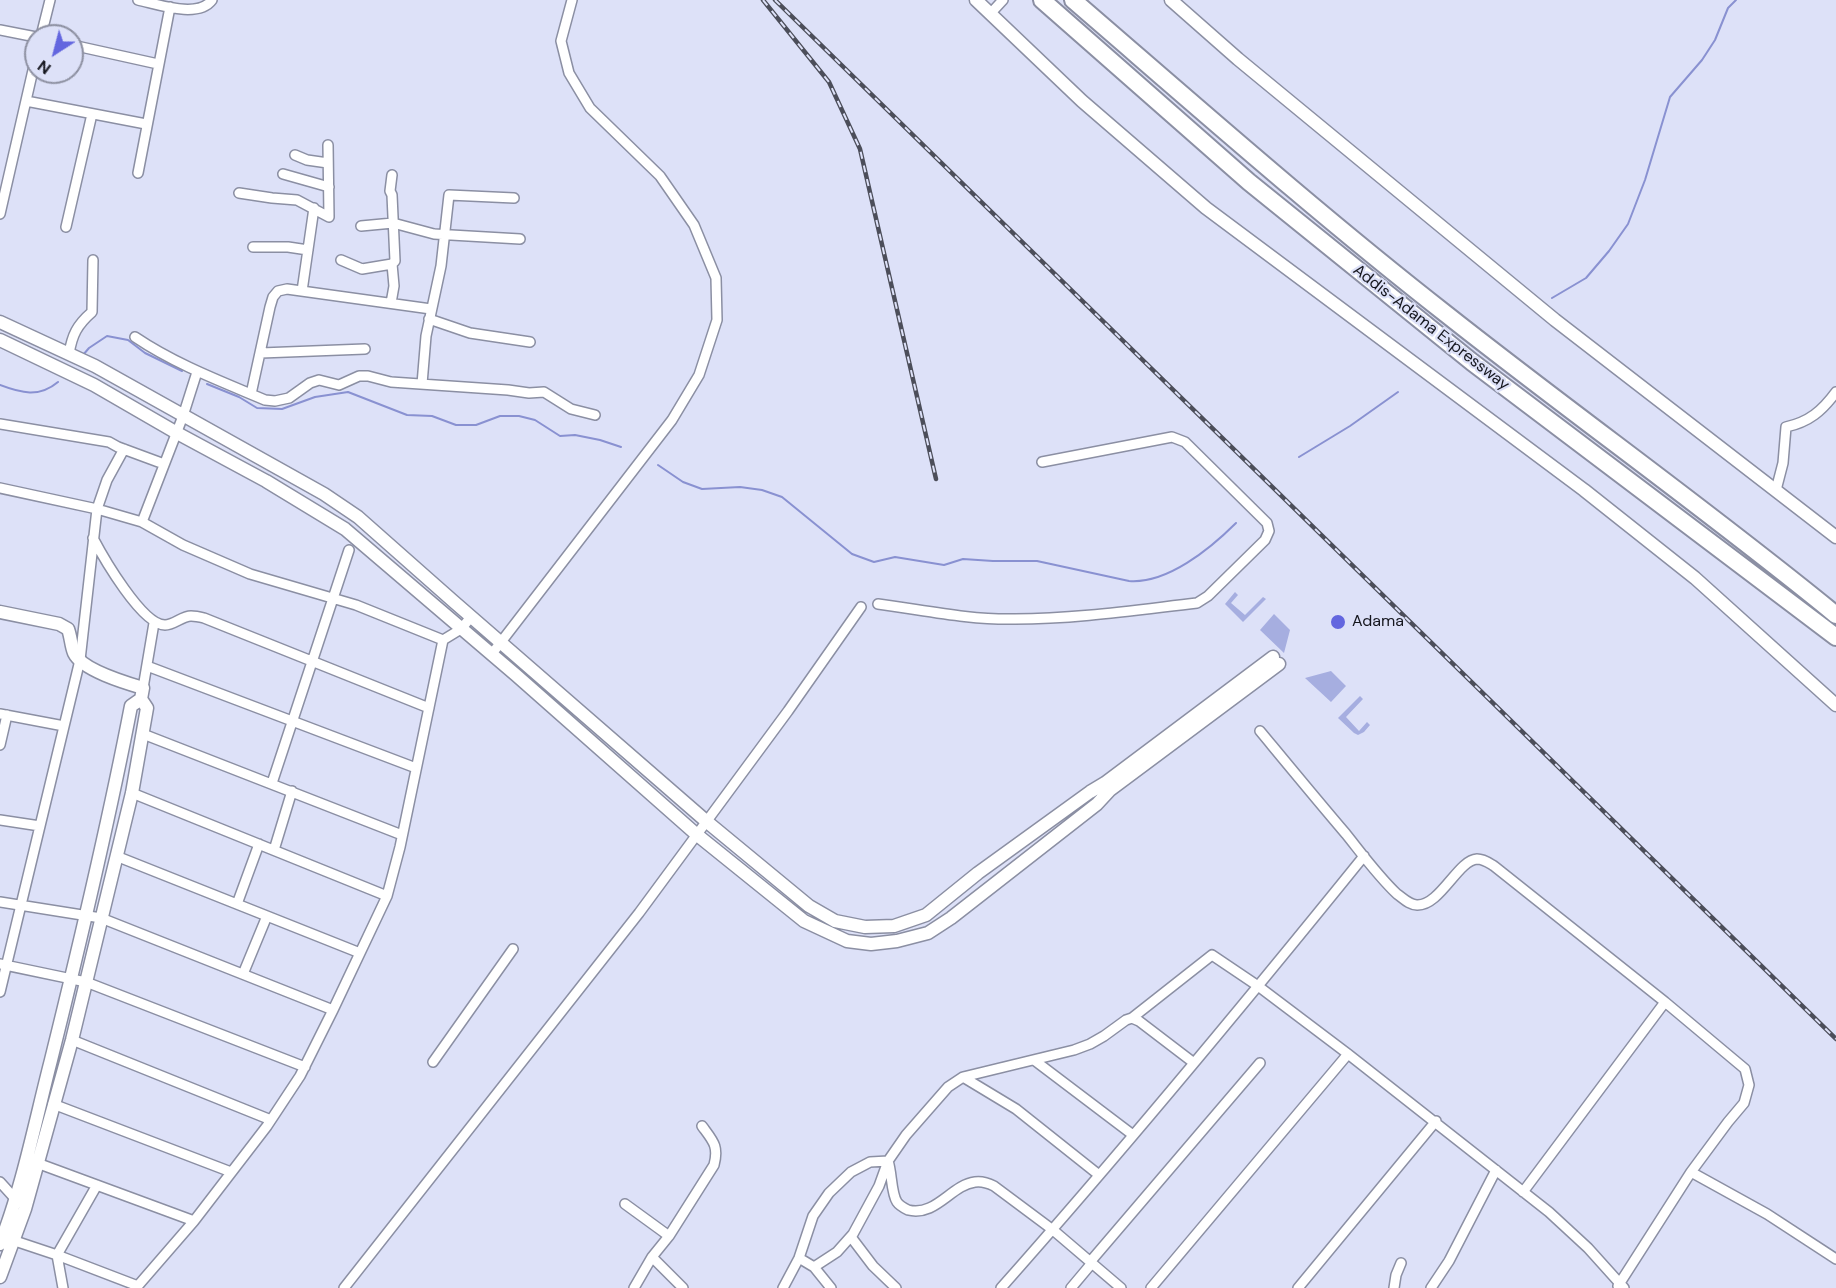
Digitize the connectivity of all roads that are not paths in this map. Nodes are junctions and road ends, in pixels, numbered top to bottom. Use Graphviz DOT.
graph roads {
  1 [pos="50,0"];
  2 [pos="138,0"];
  3 [pos="212,0"];
  4 [pos="572,0"];
  5 [pos="976,0"];
  6 [pos="1042,0"];
  7 [pos="1073,0"];
  8 [pos="1171,0"];
  9 [pos="1002,1"];
  10 [pos="170,7"];
  11 [pos="990,14"];
  12 [pos="44,24"];
  13 [pos="0,30"];
  14 [pos="24,35"];
  15 [pos="84,48"];
  16 [pos="158,64"];
  17 [pos="30,84"];
  18 [pos="26,101"];
  19 [pos="92,114"];
  20 [pos="146,124"];
  21 [pos="328,145"];
  22 [pos="295,155"];
  23 [pos="328,163"];
  24 [pos="5,170"];
  25 [pos="138,173"];
  26 [pos="283,174"];
  27 [pos="392,175"];
  28 [pos="329,187"];
  29 [pos="240,193"];
  30 [pos="514,198"];
  31 [pos="314,207"];
  32 [pos="0,214"];
  33 [pos="393,223"];
  34 [pos="361,226"];
  35 [pos="66,227"];
  36 [pos="445,235"];
  37 [pos="520,239"];
  38 [pos="253,247"];
  39 [pos="308,250"];
  40 [pos="93,260"];
  41 [pos="341,260"];
  42 [pos="392,264"];
  43 [pos="302,291"];
  44 [pos="391,303"];
  45 [pos="430,309"];
  46 [pos="429,319"];
  47 [pos="0,322"];
  48 [pos="135,337"];
  49 [pos="0,340"];
  50 [pos="530,342"];
  51 [pos="365,349"];
  52 [pos="261,352"];
  53 [pos="69,354"];
  54 [pos="197,372"];
  55 [pos="422,384"];
  56 [pos="1836,392"];
  57 [pos="251,394"];
  58 [pos="183,416"];
  59 [pos="595,416"];
  60 [pos="0,424"];
  61 [pos="177,433"];
  62 [pos="124,449"];
  63 [pos="1042,462"];
  64 [pos="165,464"];
  65 [pos="0,488"];
  66 [pos="1776,490"];
  67 [pos="97,509"];
  68 [pos="142,522"];
  69 [pos="1836,537"];
  70 [pos="93,538"];
  71 [pos="349,550"];
  72 [pos="332,598"];
  73 [pos="878,604"];
  74 [pos="861,608"];
  75 [pos="0,612"];
  76 [pos="1836,615"];
  77 [pos="471,617"];
  78 [pos="154,623"];
  79 [pos="461,629"];
  80 [pos="1836,637"];
  81 [pos="443,640"];
  82 [pos="501,643"];
  83 [pos="491,655"];
  84 [pos="80,660"];
  85 [pos="312,661"];
  86 [pos="147,666"];
  87 [pos="142,694"];
  88 [pos="1836,705"];
  89 [pos="429,708"];
  90 [pos="3,715"];
  91 [pos="292,721"];
  92 [pos="64,726"];
  93 [pos="1260,732"];
  94 [pos="143,734"];
  95 [pos="0,746"];
  96 [pos="416,768"];
  97 [pos="272,783"];
  98 [pos="292,791"];
  99 [pos="132,793"];
  100 [pos="0,820"];
  101 [pos="706,821"];
  102 [pos="40,826"];
  103 [pos="696,834"];
  104 [pos="402,835"];
  105 [pos="259,844"];
  106 [pos="274,850"];
  107 [pos="116,856"];
  108 [pos="1364,856"];
  109 [pos="387,896"];
  110 [pos="0,902"];
  111 [pos="237,904"];
  112 [pos="21,905"];
  113 [pos="87,915"];
  114 [pos="267,916"];
  115 [pos="101,918"];
  116 [pos="513,949"];
  117 [pos="360,953"];
  118 [pos="4,965"];
  119 [pos="243,974"];
  120 [pos="71,979"];
  121 [pos="86,982"];
  122 [pos="1258,986"];
  123 [pos="0,992"];
  124 [pos="1665,1002"];
  125 [pos="333,1010"];
  126 [pos="1132,1018"];
  127 [pos="72,1040"];
  128 [pos="1348,1054"];
  129 [pos="1034,1060"];
  130 [pos="433,1062"];
  131 [pos="1260,1062"];
  132 [pos="1194,1063"];
  133 [pos="304,1067"];
  134 [pos="963,1077"];
  135 [pos="53,1104"];
  136 [pos="271,1120"];
  137 [pos="1436,1121"];
  138 [pos="702,1126"];
  139 [pos="1133,1135"];
  140 [pos="888,1161"];
  141 [pos="37,1163"];
  142 [pos="1496,1170"];
  143 [pos="231,1172"];
  144 [pos="1691,1172"];
  145 [pos="1099,1175"];
  146 [pos="0,1182"];
  147 [pos="97,1185"];
  148 [pos="1523,1192"];
  149 [pos="15,1200"];
  150 [pos="626,1204"];
  151 [pos="25,1209"];
  152 [pos="194,1221"];
  153 [pos="1053,1230"];
  154 [pos="669,1236"];
  155 [pos="851,1237"];
  156 [pos="15,1241"];
  157 [pos="0,1244"];
  158 [pos="57,1255"];
  159 [pos="652,1257"];
  160 [pos="799,1258"];
  161 [pos="1836,1259"];
  162 [pos="1091,1262"];
  163 [pos="1401,1263"];
  164 [pos="813,1267"];
  165 [pos="0,1277"];
  166 [pos="1620,1286"];
  167 [pos="137,1287"];
  168 [pos="63,1288"];
  169 [pos="344,1288"];
  170 [pos="634,1288"];
  171 [pos="683,1288"];
  172 [pos="783,1288"];
  173 [pos="831,1288"];
  174 [pos="896,1288"];
  175 [pos="1001,1288"];
  176 [pos="1071,1288"];
  177 [pos="1121,1288"];
  178 [pos="1151,1288"];
  179 [pos="1298,1288"];
  180 [pos="1394,1288"];
  181 [pos="1431,1288"];
  1 -- 12 [label="street"];
  2 -- 10 [label="street"];
  3 -- 10 [label="street"];
  4 -- 82 [label="street"];
  5 -- 11 [label="street"];
  6 -- 80 [label="highway, Addis-Adama Expressway"];
  7 -- 76 [label="highway, Addis-Adama Expressway"];
  8 -- 66 [label="street"];
  9 -- 11 [label="street"];
  10 -- 16 [label="street"];
  11 -- 88 [label="street"];
  13 -- 14 [label="street"];
  15 -- 16 [label="street"];
  16 -- 20 [label="street"];
  17 -- 18 [label="street"];
  18 -- 19 [label="street"];
  18 -- 24 [label="street"];
  19 -- 20 [label="street"];
  19 -- 35 [label="street"];
  20 -- 25 [label="street"];
  21 -- 23 [label="street"];
  22 -- 23 [label="street"];
  23 -- 28 [label="street"];
  24 -- 32 [label="street"];
  26 -- 28 [label="street"];
  27 -- 33 [label="street"];
  28 -- 31 [label="street"];
  29 -- 31 [label="street"];
  30 -- 36 [label="street"];
  31 -- 39 [label="street"];
  33 -- 34 [label="street"];
  33 -- 36 [label="street"];
  33 -- 42 [label="street"];
  36 -- 37 [label="street"];
  36 -- 45 [label="street"];
  38 -- 39 [label="street"];
  39 -- 43 [label="street"];
  40 -- 53 [label="street"];
  41 -- 42 [label="street"];
  42 -- 44 [label="street"];
  43 -- 44 [label="street"];
  43 -- 52 [label="street"];
  44 -- 45 [label="street"];
  45 -- 46 [label="street"];
  46 -- 50 [label="street"];
  46 -- 55 [label="street"];
  47 -- 53 [label="street"];
  48 -- 54 [label="street"];
  49 -- 61 [label="street"];
  51 -- 52 [label="street"];
  52 -- 57 [label="street"];
  53 -- 58 [label="street"];
  54 -- 57 [label="street"];
  54 -- 58 [label="street"];
  55 -- 57 [label="street"];
  55 -- 59 [label="street"];
  56 -- 66 [label="street"];
  58 -- 61 [label="street"];
  58 -- 77 [label="street"];
  60 -- 62 [label="street"];
  61 -- 64 [label="street"];
  61 -- 79 [label="street"];
  62 -- 64 [label="street"];
  62 -- 67 [label="street"];
  63 -- 73 [label="street"];
  64 -- 68 [label="street"];
  65 -- 67 [label="street"];
  66 -- 69 [label="street"];
  67 -- 68 [label="street"];
  67 -- 70 [label="street"];
  68 -- 72 [label="street"];
  70 -- 78 [label="street"];
  70 -- 84 [label="street"];
  71 -- 72 [label="street"];
  72 -- 81 [label="street"];
  72 -- 85 [label="street"];
  74 -- 101 [label="street"];
  75 -- 84 [label="street"];
  77 -- 79 [label="street"];
  77 -- 82 [label="street"];
  78 -- 85 [label="street"];
  78 -- 86 [label="street"];
  79 -- 81 [label="street"];
  79 -- 83 [label="street"];
  81 -- 89 [label="street"];
  82 -- 83 [label="street"];
  82 -- 101 [label="street"];
  83 -- 103 [label="street"];
  84 -- 87 [label="street"];
  84 -- 92 [label="street"];
  85 -- 89 [label="street"];
  85 -- 91 [label="street"];
  86 -- 87 [label="street"];
  86 -- 91 [label="street"];
  87 -- 94 [label="street"];
  87 -- 113 [label="street"];
  89 -- 96 [label="street"];
  90 -- 92 [label="street"];
  90 -- 95 [label="street"];
  91 -- 96 [label="street"];
  91 -- 97 [label="street"];
  92 -- 102 [label="street"];
  93 -- 108 [label="street"];
  94 -- 97 [label="street"];
  94 -- 99 [label="street"];
  96 -- 104 [label="street"];
  97 -- 98 [label="street"];
  98 -- 104 [label="street"];
  98 -- 106 [label="street"];
  99 -- 105 [label="street"];
  99 -- 107 [label="street"];
  100 -- 102 [label="street"];
  101 -- 103 [label="street"];
  101 -- 103 [label="street"];
  102 -- 112 [label="street"];
  103 -- 169 [label="street"];
  104 -- 109 [label="street"];
  105 -- 106 [label="street"];
  105 -- 111 [label="street"];
  106 -- 109 [label="street"];
  107 -- 111 [label="street"];
  107 -- 115 [label="street"];
  108 -- 122 [label="street"];
  108 -- 124 [label="street"];
  109 -- 117 [label="street"];
  110 -- 112 [label="street"];
  111 -- 114 [label="street"];
  112 -- 113 [label="street"];
  112 -- 118 [label="street"];
  113 -- 115 [label="street"];
  113 -- 120 [label="street"];
  114 -- 117 [label="street"];
  114 -- 119 [label="street"];
  115 -- 119 [label="street"];
  115 -- 121 [label="street"];
  116 -- 130 [label="street"];
  117 -- 125 [label="street"];
  118 -- 120 [label="street"];
  118 -- 123 [label="street"];
  119 -- 125 [label="street"];
  120 -- 121 [label="street"];
  120 -- 149 [label="street"];
  121 -- 127 [label="street"];
  121 -- 133 [label="street"];
  122 -- 126 [label="street"];
  122 -- 128 [label="street"];
  122 -- 132 [label="street"];
  124 -- 144 [label="street"];
  124 -- 148 [label="street"];
  125 -- 133 [label="street"];
  126 -- 129 [label="street"];
  126 -- 132 [label="street"];
  127 -- 135 [label="street"];
  127 -- 136 [label="street"];
  128 -- 137 [label="street"];
  128 -- 178 [label="street"];
  129 -- 134 [label="street"];
  129 -- 139 [label="street"];
  131 -- 162 [label="street"];
  132 -- 139 [label="street"];
  133 -- 136 [label="street"];
  134 -- 140 [label="street"];
  134 -- 145 [label="street"];
  135 -- 141 [label="street"];
  135 -- 143 [label="street"];
  136 -- 143 [label="street"];
  137 -- 142 [label="street"];
  137 -- 179 [label="street"];
  138 -- 154 [label="street"];
  139 -- 145 [label="street"];
  140 -- 153 [label="street"];
  140 -- 155 [label="street"];
  140 -- 160 [label="street"];
  141 -- 147 [label="street"];
  141 -- 151 [label="street"];
  142 -- 148 [label="street"];
  142 -- 181 [label="street"];
  143 -- 152 [label="street"];
  144 -- 161 [label="street"];
  144 -- 166 [label="street"];
  145 -- 153 [label="street"];
  146 -- 149 [label="street"];
  147 -- 152 [label="street"];
  147 -- 158 [label="street"];
  148 -- 166 [label="street"];
  149 -- 151 [label="street"];
  149 -- 157 [label="street"];
  150 -- 154 [label="street"];
  151 -- 156 [label="street"];
  152 -- 167 [label="street"];
  153 -- 162 [label="street"];
  153 -- 175 [label="street"];
  154 -- 159 [label="street"];
  155 -- 164 [label="street"];
  155 -- 174 [label="street"];
  156 -- 158 [label="street"];
  156 -- 165 [label="street"];
  158 -- 167 [label="street"];
  158 -- 168 [label="street"];
  159 -- 170 [label="street"];
  159 -- 171 [label="street"];
  160 -- 164 [label="street"];
  160 -- 172 [label="street"];
  162 -- 176 [label="street"];
  162 -- 177 [label="street"];
  163 -- 180 [label="street"];
  164 -- 173 [label="street"];
}
